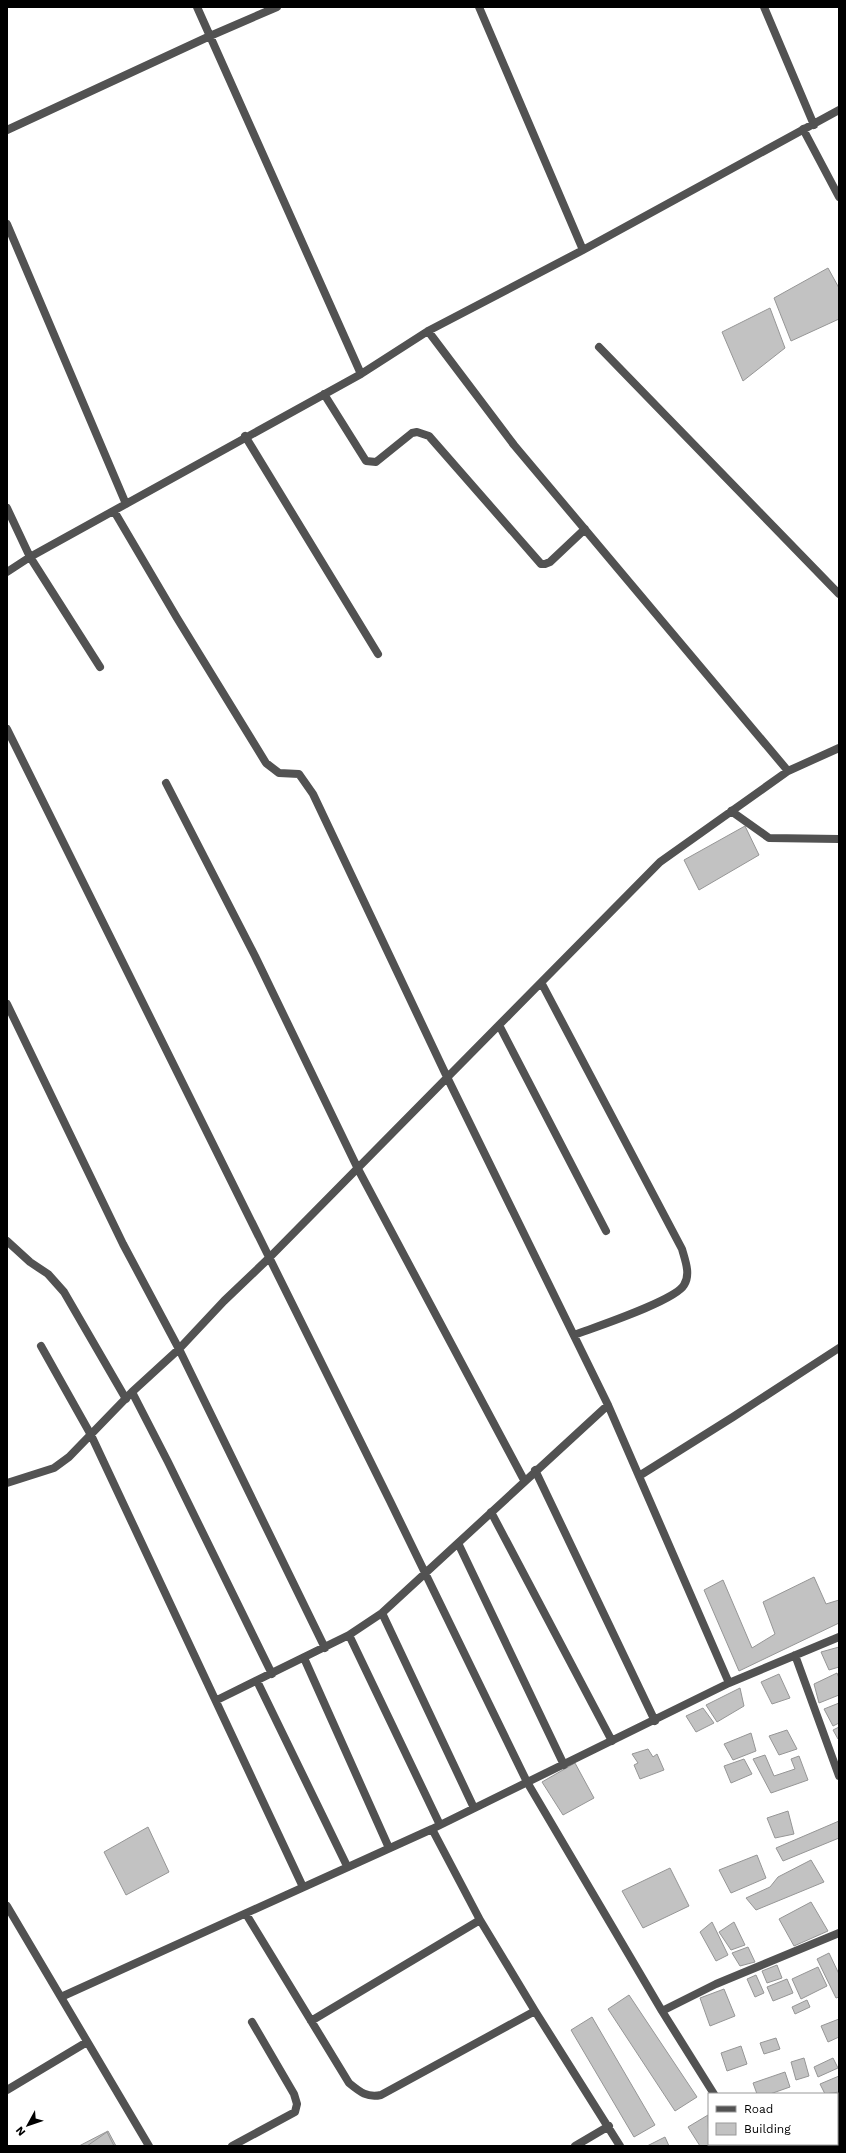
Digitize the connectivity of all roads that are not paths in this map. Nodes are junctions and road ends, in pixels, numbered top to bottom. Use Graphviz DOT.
graph roads {
  1 [pos="197,7"];
  2 [pos="277,7"];
  3 [pos="479,7"];
  4 [pos="764,7"];
  5 [pos="210,36"];
  6 [pos="839,110"];
  7 [pos="814,125"];
  8 [pos="803,129"];
  9 [pos="7,130"];
  10 [pos="839,197"];
  11 [pos="7,224"];
  12 [pos="583,250"];
  13 [pos="428,331"];
  14 [pos="599,347"];
  15 [pos="361,374"];
  16 [pos="324,394"];
  17 [pos="245,436"];
  18 [pos="126,504"];
  19 [pos="7,508"];
  20 [pos="114,511"];
  21 [pos="585,529"];
  22 [pos="30,557"];
  23 [pos="7,572"];
  24 [pos="839,594"];
  25 [pos="378,654"];
  26 [pos="100,667"];
  27 [pos="7,729"];
  28 [pos="839,748"];
  29 [pos="788,771"];
  30 [pos="166,783"];
  31 [pos="731,811"];
  32 [pos="839,840"];
  33 [pos="542,984"];
  34 [pos="7,1004"];
  35 [pos="499,1025"];
  36 [pos="447,1077"];
  37 [pos="358,1169"];
  38 [pos="606,1231"];
  39 [pos="7,1241"];
  40 [pos="268,1259"];
  41 [pos="574,1335"];
  42 [pos="41,1346"];
  43 [pos="839,1348"];
  44 [pos="179,1349"];
  45 [pos="129,1395"];
  46 [pos="608,1405"];
  47 [pos="90,1435"];
  48 [pos="535,1470"];
  49 [pos="639,1476"];
  50 [pos="524,1480"];
  51 [pos="7,1483"];
  52 [pos="491,1512"];
  53 [pos="458,1543"];
  54 [pos="424,1575"];
  55 [pos="382,1613"];
  56 [pos="350,1635"];
  57 [pos="839,1637"];
  58 [pos="325,1648"];
  59 [pos="795,1655"];
  60 [pos="304,1658"];
  61 [pos="272,1674"];
  62 [pos="257,1681"];
  63 [pos="729,1683"];
  64 [pos="217,1700"];
  65 [pos="655,1720"];
  66 [pos="612,1741"];
  67 [pos="564,1764"];
  68 [pos="839,1776"];
  69 [pos="527,1782"];
  70 [pos="474,1808"];
  71 [pos="440,1825"];
  72 [pos="432,1829"];
  73 [pos="389,1848"];
  74 [pos="347,1866"];
  75 [pos="303,1887"];
  76 [pos="7,1906"];
  77 [pos="246,1914"];
  78 [pos="480,1920"];
  79 [pos="839,1933"];
  80 [pos="61,1997"];
  81 [pos="535,2011"];
  82 [pos="662,2011"];
  83 [pos="311,2021"];
  84 [pos="252,2022"];
  85 [pos="87,2042"];
  86 [pos="7,2090"];
  87 [pos="713,2093"];
  88 [pos="609,2126"];
  89 [pos="149,2146"];
  90 [pos="232,2146"];
  91 [pos="575,2146"];
  92 [pos="620,2146"];
  1 -- 5 [label="street"];
  2 -- 5 [label="street"];
  3 -- 12 [label="street"];
  4 -- 7 [label="street"];
  5 -- 9 [label="street"];
  5 -- 15 [label="street"];
  6 -- 7 [label="street"];
  7 -- 8 [label="street"];
  8 -- 10 [label="street"];
  8 -- 12 [label="street"];
  11 -- 18 [label="street"];
  12 -- 13 [label="street"];
  13 -- 15 [label="street"];
  13 -- 21 [label="street"];
  14 -- 24 [label="street"];
  15 -- 16 [label="street"];
  16 -- 17 [label="street"];
  16 -- 21 [label="street"];
  17 -- 18 [label="street"];
  17 -- 25 [label="street"];
  18 -- 20 [label="street"];
  19 -- 22 [label="street"];
  20 -- 22 [label="street"];
  20 -- 36 [label="street"];
  21 -- 29 [label="street"];
  22 -- 23 [label="street"];
  22 -- 26 [label="street"];
  27 -- 40 [label="street"];
  28 -- 29 [label="street"];
  29 -- 31 [label="street"];
  30 -- 37 [label="street"];
  31 -- 32 [label="street"];
  31 -- 33 [label="street"];
  33 -- 35 [label="street"];
  33 -- 41 [label="street"];
  34 -- 44 [label="street"];
  35 -- 36 [label="street"];
  35 -- 38 [label="street"];
  36 -- 37 [label="street"];
  36 -- 41 [label="street"];
  37 -- 40 [label="street"];
  37 -- 50 [label="street"];
  39 -- 45 [label="street"];
  40 -- 44 [label="street"];
  40 -- 54 [label="street"];
  41 -- 46 [label="street"];
  42 -- 47 [label="street"];
  43 -- 49 [label="street"];
  44 -- 45 [label="street"];
  44 -- 58 [label="street"];
  45 -- 47 [label="street"];
  45 -- 61 [label="street"];
  46 -- 48 [label="street"];
  46 -- 49 [label="street"];
  47 -- 51 [label="street"];
  47 -- 64 [label="street"];
  48 -- 50 [label="street"];
  48 -- 65 [label="street"];
  49 -- 63 [label="street"];
  50 -- 52 [label="street"];
  52 -- 53 [label="street"];
  52 -- 66 [label="street"];
  53 -- 54 [label="street"];
  53 -- 67 [label="street"];
  54 -- 55 [label="street"];
  54 -- 69 [label="street"];
  55 -- 56 [label="street"];
  55 -- 70 [label="street"];
  56 -- 58 [label="street"];
  56 -- 71 [label="street"];
  57 -- 59 [label="street"];
  58 -- 60 [label="street"];
  59 -- 63 [label="street"];
  59 -- 68 [label="street"];
  60 -- 61 [label="street"];
  60 -- 73 [label="street"];
  61 -- 62 [label="street"];
  62 -- 64 [label="street"];
  62 -- 74 [label="street"];
  63 -- 65 [label="street"];
  64 -- 75 [label="street"];
  65 -- 66 [label="street"];
  66 -- 67 [label="street"];
  67 -- 69 [label="street"];
  69 -- 70 [label="street"];
  69 -- 82 [label="street"];
  70 -- 71 [label="street"];
  71 -- 72 [label="street"];
  72 -- 73 [label="street"];
  72 -- 78 [label="street"];
  73 -- 74 [label="street"];
  74 -- 75 [label="street"];
  75 -- 77 [label="street"];
  76 -- 80 [label="street"];
  77 -- 80 [label="street"];
  77 -- 83 [label="street"];
  78 -- 81 [label="street"];
  78 -- 83 [label="street"];
  79 -- 82 [label="street"];
  80 -- 85 [label="street"];
  81 -- 83 [label="street"];
  81 -- 88 [label="street"];
  82 -- 87 [label="street"];
  84 -- 90 [label="street"];
  85 -- 86 [label="street"];
  85 -- 89 [label="street"];
  88 -- 91 [label="street"];
  88 -- 92 [label="street"];
}
